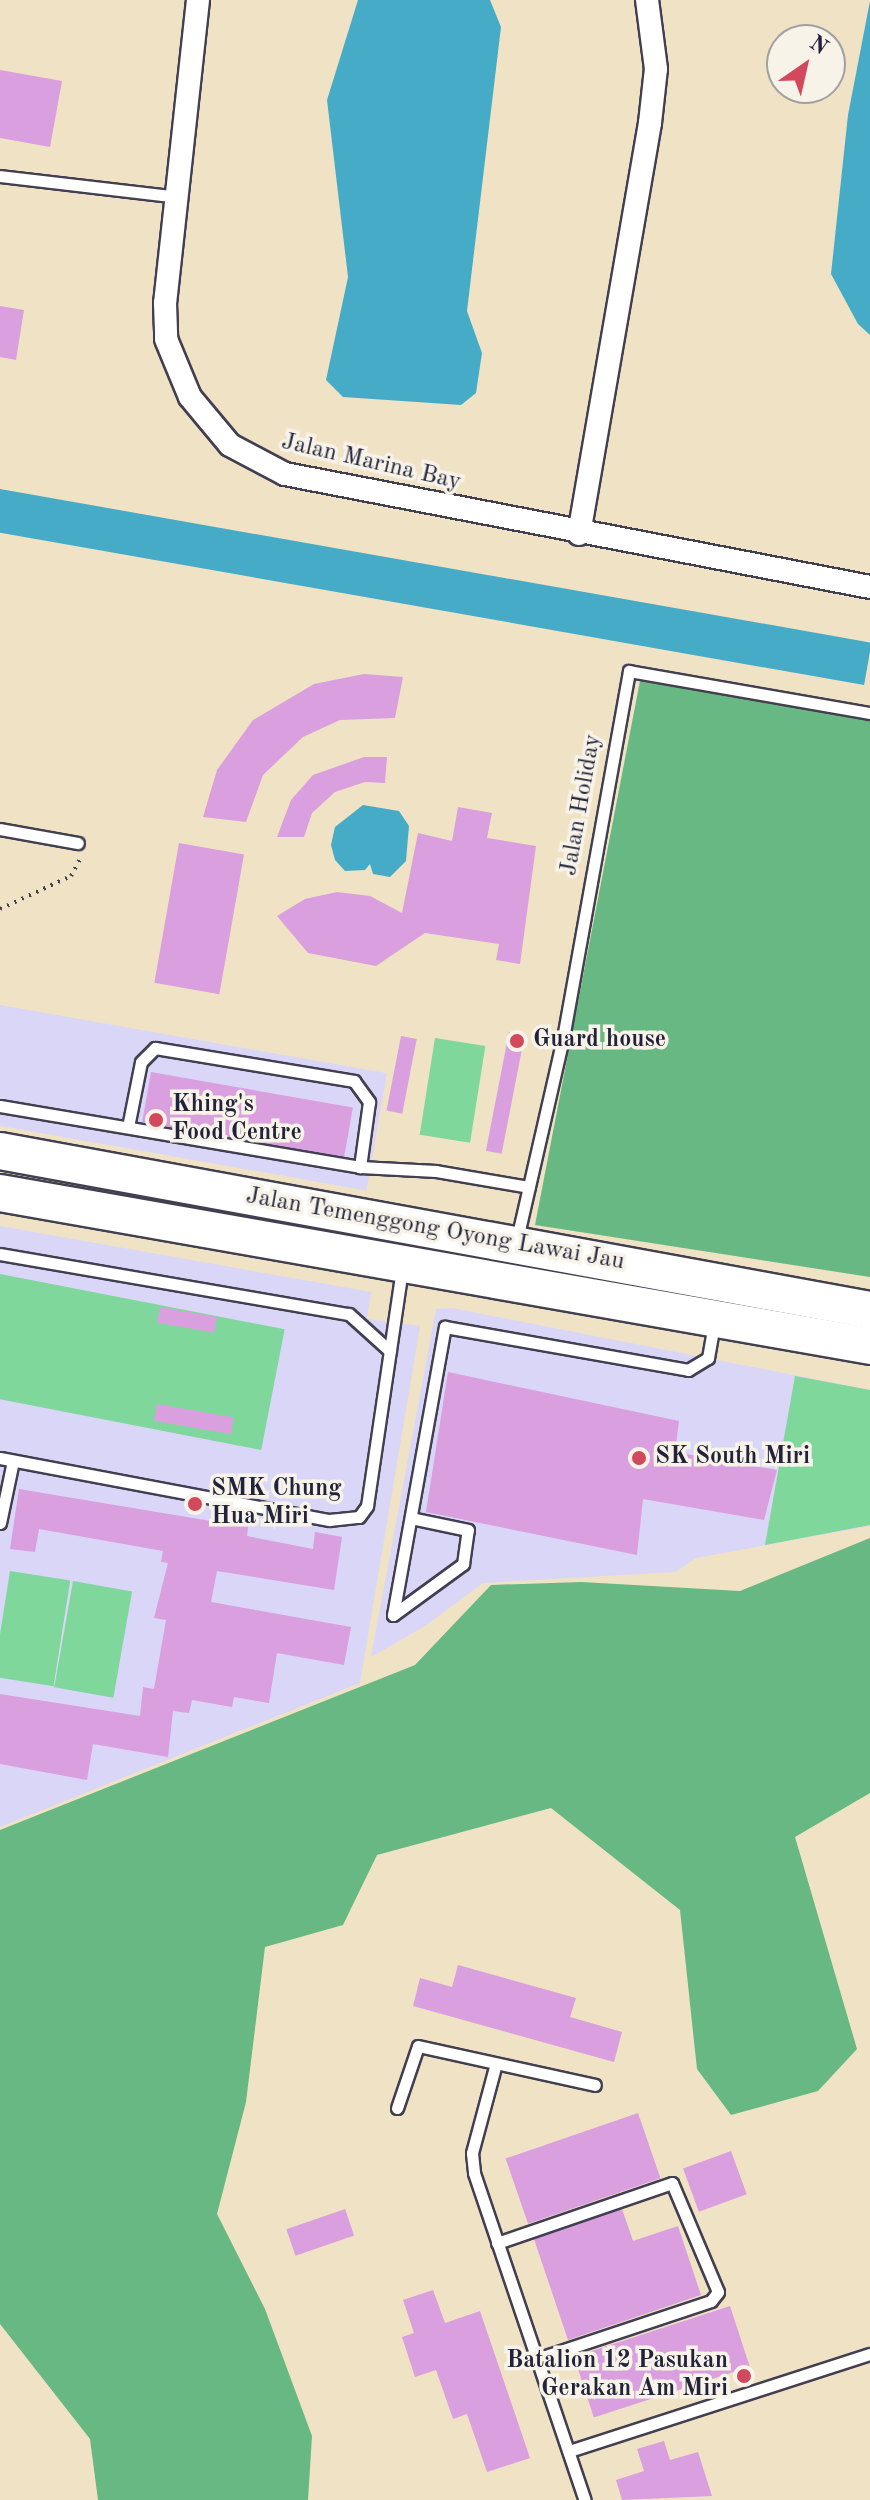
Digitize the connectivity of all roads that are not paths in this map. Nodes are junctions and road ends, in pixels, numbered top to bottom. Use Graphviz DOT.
graph roads {
  1 [pos="198,0"];
  2 [pos="647,0"];
  3 [pos="0,176"];
  4 [pos="179,198"];
  5 [pos="579,534"];
  6 [pos="870,587"];
  7 [pos="870,713"];
  8 [pos="0,829"];
  9 [pos="78,843"];
  10 [pos="0,1106"];
  11 [pos="128,1127"];
  12 [pos="0,1151"];
  13 [pos="360,1167"];
  14 [pos="529,1187"];
  15 [pos="0,1193"];
  16 [pos="516,1244"];
  17 [pos="0,1254"];
  18 [pos="403,1265"];
  19 [pos="870,1295"];
  20 [pos="812,1300"];
  21 [pos="870,1310"];
  22 [pos="714,1322"];
  23 [pos="870,1346"];
  24 [pos="390,1351"];
  25 [pos="0,1458"];
  26 [pos="13,1461"];
  27 [pos="411,1518"];
  28 [pos="0,1523"];
  29 [pos="495,2067"];
  30 [pos="595,2085"];
  31 [pos="397,2108"];
  32 [pos="497,2243"];
  33 [pos="870,2354"];
  34 [pos="537,2359"];
  35 [pos="569,2451"];
  36 [pos="585,2500"];
  1 -- 4 [label="street, Jalan Marina Bay"];
  2 -- 5 [label="street"];
  3 -- 4 [label="lane"];
  4 -- 5 [label="street, Jalan Marina Bay"];
  5 -- 6 [label="street, Jalan Marina Bay"];
  7 -- 14 [label="lane, Jalan Holiday"];
  8 -- 9 [label="lane"];
  10 -- 11 [label="lane"];
  11 -- 13 [label="lane"];
  11 -- 13 [label="lane"];
  12 -- 16 [label="main road, Jalan Temenggong Oyong Lawai Jau"];
  13 -- 14 [label="lane"];
  14 -- 16 [label="lane, Jalan Holiday"];
  15 -- 18 [label="main road, Jalan Temenggong Oyong Lawai Jau"];
  16 -- 20 [label="main road, Jalan Temenggong Oyong Lawai Jau"];
  17 -- 24 [label="lane"];
  18 -- 22 [label="main road, Jalan Temenggong Oyong Lawai Jau"];
  18 -- 24 [label="lane"];
  19 -- 20 [label="main road"];
  20 -- 21 [label="main road, Jalan Temenggong Oyong Lawai Jau"];
  22 -- 23 [label="main road, Jalan Temenggong Oyong Lawai Jau"];
  22 -- 27 [label="lane"];
  24 -- 26 [label="lane"];
  25 -- 26 [label="lane"];
  26 -- 28 [label="lane"];
  27 -- 27 [label="lane"];
  29 -- 30 [label="lane"];
  29 -- 31 [label="lane"];
  29 -- 32 [label="lane"];
  32 -- 34 [label="lane"];
  32 -- 34 [label="lane"];
  33 -- 35 [label="lane"];
  34 -- 35 [label="lane"];
  35 -- 36 [label="lane"];
}
